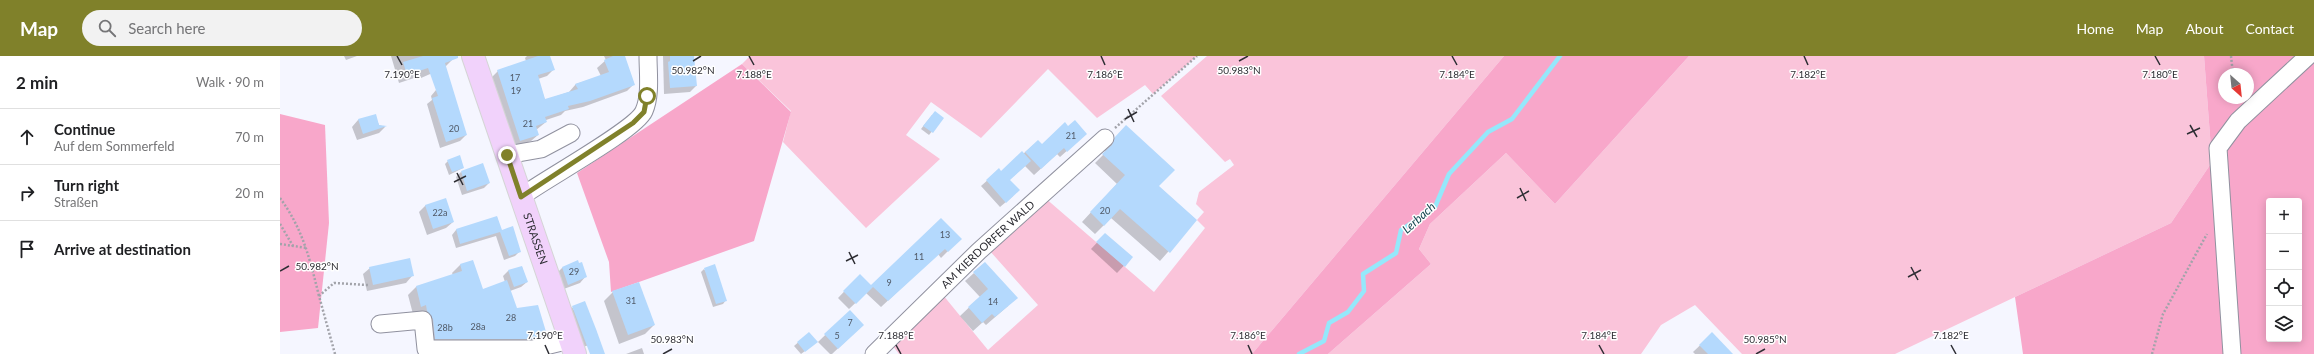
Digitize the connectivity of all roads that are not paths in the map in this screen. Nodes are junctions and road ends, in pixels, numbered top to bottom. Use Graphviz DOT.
graph roads {
  1 [pos="473,56"];
  2 [pos="648,56"];
  3 [pos="2308,56"];
  4 [pos="571,133"];
  5 [pos="1105,138"];
  6 [pos="507,155"];
  7 [pos="521,197"];
  8 [pos="380,324"];
  9 [pos="572,347"];
  10 [pos="874,354"];
  11 [pos="2232,354"];
  1 -- 6 [label="main road, STRASSEN"];
  2 -- 7 [label="street"];
  3 -- 11 [label="street"];
  4 -- 6 [label="street"];
  5 -- 10 [label="street, AM KIERDORFER WALD"];
  6 -- 7 [label="main road, STRASSEN"];
  7 -- 9 [label="main road, STRASSEN"];
  8 -- 9 [label="street"];
}
